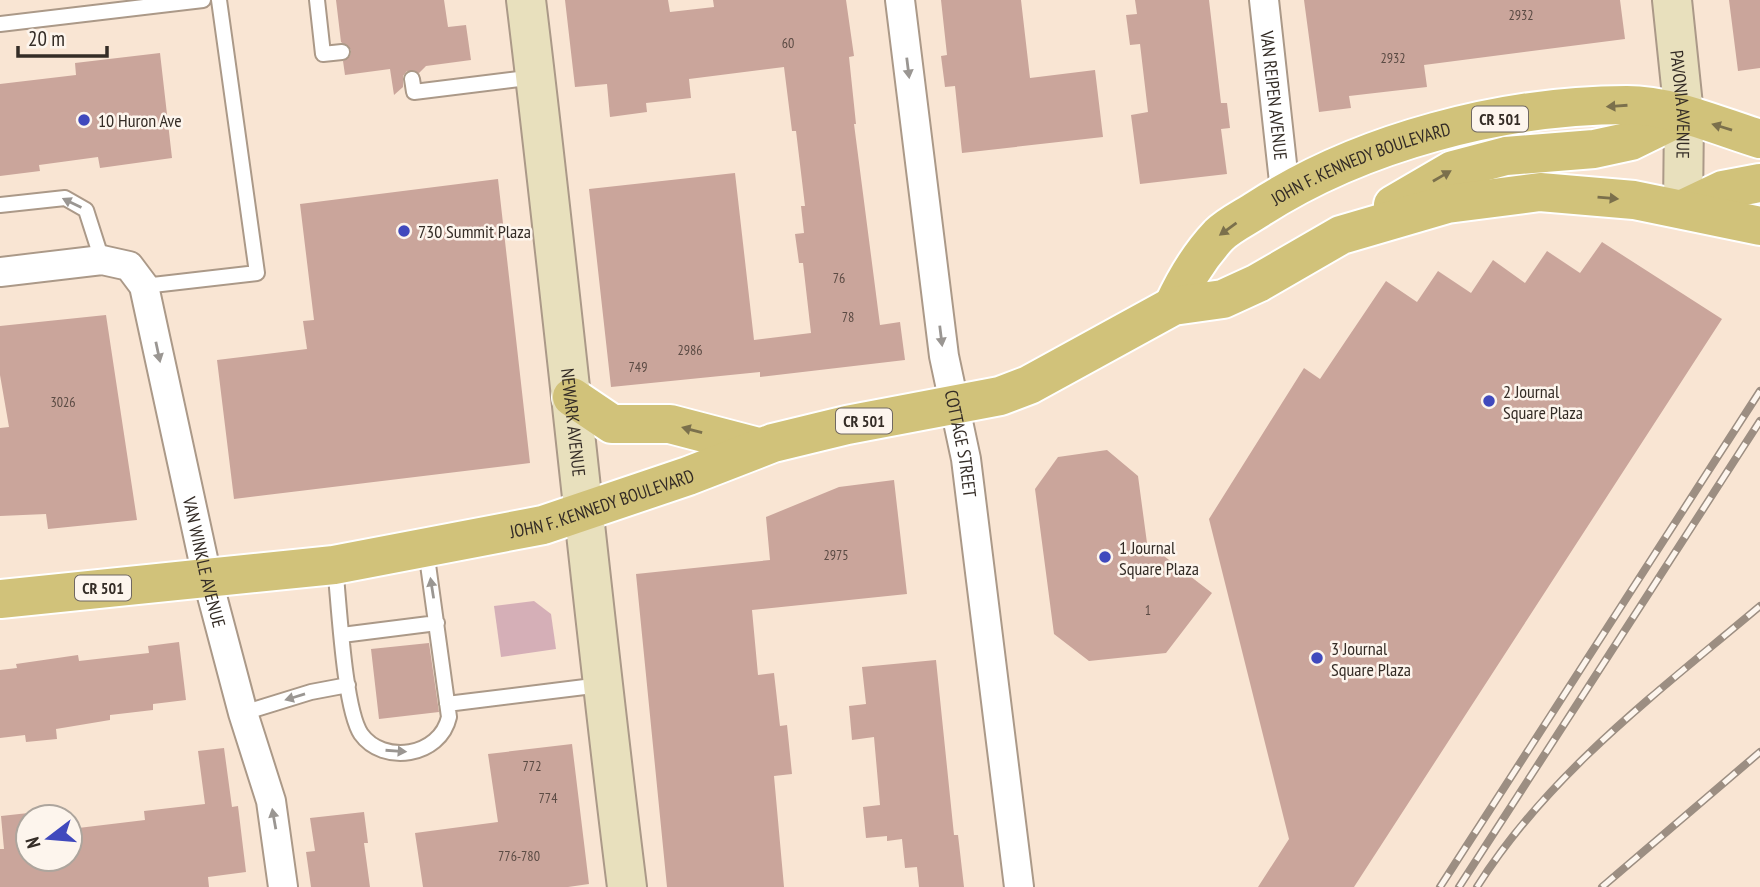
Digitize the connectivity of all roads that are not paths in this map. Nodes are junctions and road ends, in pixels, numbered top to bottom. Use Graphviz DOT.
graph roads {
  1 [pos="203,0"];
  2 [pos="219,0"];
  3 [pos="317,0"];
  4 [pos="526,0"];
  5 [pos="900,0"];
  6 [pos="1264,0"];
  7 [pos="1672,0"];
  8 [pos="0,24"];
  9 [pos="342,52"];
  10 [pos="536,77"];
  11 [pos="412,79"];
  12 [pos="1684,116"];
  13 [pos="1760,139"];
  14 [pos="1760,183"];
  15 [pos="1285,191"];
  16 [pos="0,205"];
  17 [pos="1683,208"];
  18 [pos="1760,226"];
  19 [pos="1341,235"];
  20 [pos="103,260"];
  21 [pos="0,272"];
  22 [pos="144,286"];
  23 [pos="1173,306"];
  24 [pos="572,397"];
  25 [pos="955,404"];
  26 [pos="758,447"];
  27 [pos="583,512"];
  28 [pos="426,550"];
  29 [pos="334,565"];
  30 [pos="207,577"];
  31 [pos="0,599"];
  32 [pos="437,623"];
  33 [pos="342,635"];
  34 [pos="348,685"];
  35 [pos="601,685"];
  36 [pos="447,704"];
  37 [pos="243,713"];
  38 [pos="283,887"];
  39 [pos="627,887"];
  40 [pos="1019,887"];
  1 -- 8 [label="lane"];
  2 -- 22 [label="lane"];
  3 -- 9 [label="lane"];
  4 -- 10 [label="main road, NEWARK AVENUE"];
  5 -- 25 [label="street, COTTAGE STREET, one-way"];
  6 -- 15 [label="street, VAN REIPEN AVENUE"];
  7 -- 12 [label="main road, PAVONIA AVENUE"];
  10 -- 11 [label="lane"];
  10 -- 24 [label="main road, NEWARK AVENUE"];
  13 -- 12 [label="main road, JOHN F. KENNEDY BOULEVARD / CR 501, one-way"];
  12 -- 15 [label="main road, JOHN F. KENNEDY BOULEVARD / CR 501, one-way"];
  12 -- 17 [label="main road, PAVONIA AVENUE"];
  19 -- 12 [label="main road, one-way"];
  14 -- 17 [label="main road"];
  15 -- 23 [label="main road, JOHN F. KENNEDY BOULEVARD / CR 501, one-way"];
  20 -- 16 [label="lane, one-way"];
  17 -- 18 [label="main road, JOHN F. KENNEDY BOULEVARD / CR 501"];
  19 -- 17 [label="main road, JOHN F. KENNEDY BOULEVARD / CR 501, one-way"];
  19 -- 23 [label="main road, JOHN F. KENNEDY BOULEVARD / CR 501"];
  20 -- 21 [label="street"];
  20 -- 22 [label="street"];
  22 -- 30 [label="street, VAN WINKLE AVENUE, one-way"];
  23 -- 25 [label="main road, JOHN F. KENNEDY BOULEVARD / CR 501"];
  26 -- 24 [label="main road, one-way"];
  24 -- 27 [label="main road, NEWARK AVENUE"];
  25 -- 26 [label="main road, JOHN F. KENNEDY BOULEVARD / CR 501"];
  25 -- 40 [label="street, COTTAGE STREET"];
  26 -- 27 [label="main road, JOHN F. KENNEDY BOULEVARD / CR 501"];
  27 -- 28 [label="main road, JOHN F. KENNEDY BOULEVARD / CR 501"];
  27 -- 35 [label="main road, NEWARK AVENUE"];
  28 -- 29 [label="main road, JOHN F. KENNEDY BOULEVARD / CR 501"];
  32 -- 28 [label="lane, one-way"];
  29 -- 30 [label="main road, JOHN F. KENNEDY BOULEVARD / CR 501"];
  29 -- 33 [label="lane"];
  30 -- 31 [label="main road, JOHN F. KENNEDY BOULEVARD / CR 501"];
  30 -- 37 [label="street, VAN WINKLE AVENUE"];
  32 -- 33 [label="lane"];
  32 -- 36 [label="lane"];
  33 -- 34 [label="lane"];
  34 -- 36 [label="lane, one-way"];
  34 -- 37 [label="lane, one-way"];
  35 -- 36 [label="lane"];
  35 -- 39 [label="main road, NEWARK AVENUE"];
  38 -- 37 [label="street, VAN WINKLE AVENUE, one-way"];
}
